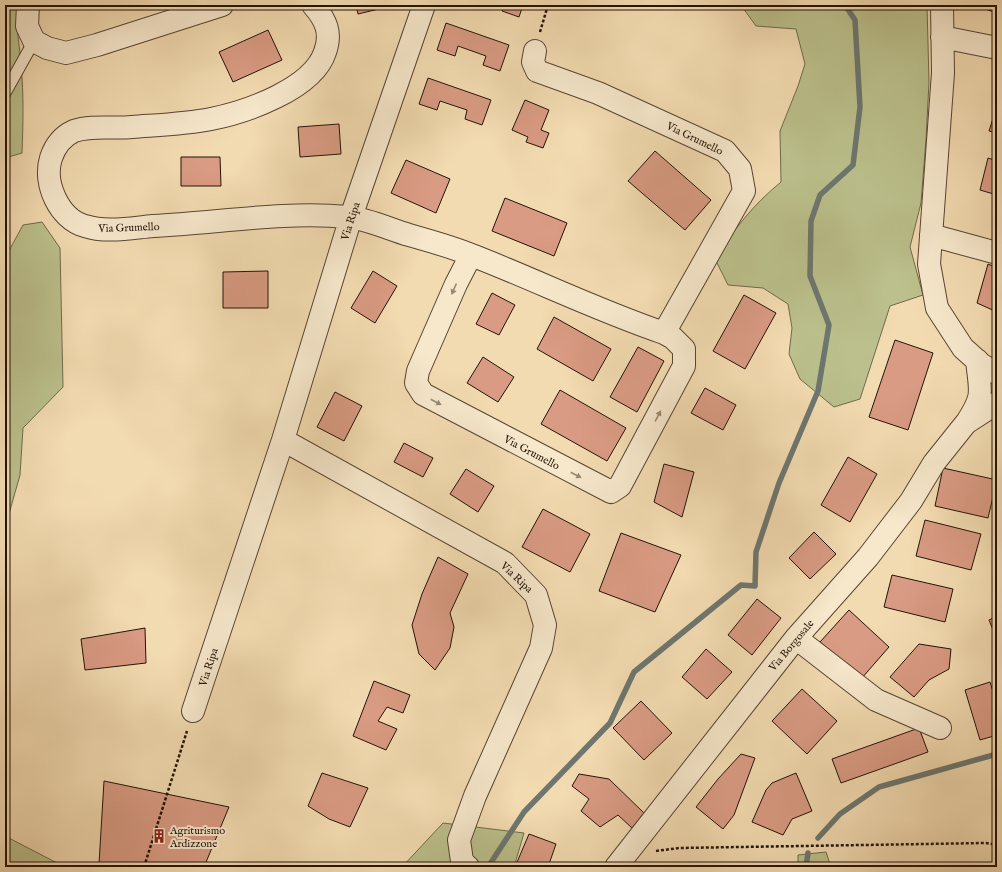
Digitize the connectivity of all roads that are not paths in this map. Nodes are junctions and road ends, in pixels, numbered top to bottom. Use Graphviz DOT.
graph roads {
  1 [pos="28,5"];
  2 [pos="222,5"];
  3 [pos="313,5"];
  4 [pos="424,5"];
  5 [pos="942,5"];
  6 [pos="942,37"];
  7 [pos="34,41"];
  8 [pos="997,48"];
  9 [pos="535,51"];
  10 [pos="5,93"];
  11 [pos="351,218"];
  12 [pos="931,235"];
  13 [pos="997,253"];
  14 [pos="472,254"];
  15 [pos="664,333"];
  16 [pos="977,360"];
  17 [pos="997,373"];
  18 [pos="997,403"];
  19 [pos="966,423"];
  20 [pos="283,440"];
  21 [pos="796,638"];
  22 [pos="193,711"];
  23 [pos="940,728"];
  24 [pos="621,860"];
  25 [pos="468,867"];
  1 -- 7 [label="street"];
  2 -- 7 [label="street"];
  3 -- 11 [label="street, Via Grumello"];
  4 -- 11 [label="street, Via Ripa"];
  5 -- 6 [label="street"];
  6 -- 8 [label="street"];
  6 -- 12 [label="street"];
  7 -- 10 [label="lane"];
  9 -- 15 [label="street, Via Grumello"];
  11 -- 14 [label="street, Via Grumello"];
  11 -- 20 [label="street, Via Ripa"];
  12 -- 13 [label="street"];
  12 -- 16 [label="street"];
  14 -- 15 [label="street, Via Grumello"];
  14 -- 15 [label="street, Via Grumello, one-way"];
  16 -- 17 [label="street"];
  16 -- 19 [label="street, Via Borgosale"];
  18 -- 19 [label="street, Via Borgosale"];
  19 -- 21 [label="street, Via Borgosale"];
  20 -- 22 [label="street, Via Ripa"];
  20 -- 25 [label="street, Via Ripa"];
  21 -- 23 [label="street"];
  21 -- 24 [label="street, Via Borgosale"];
}
